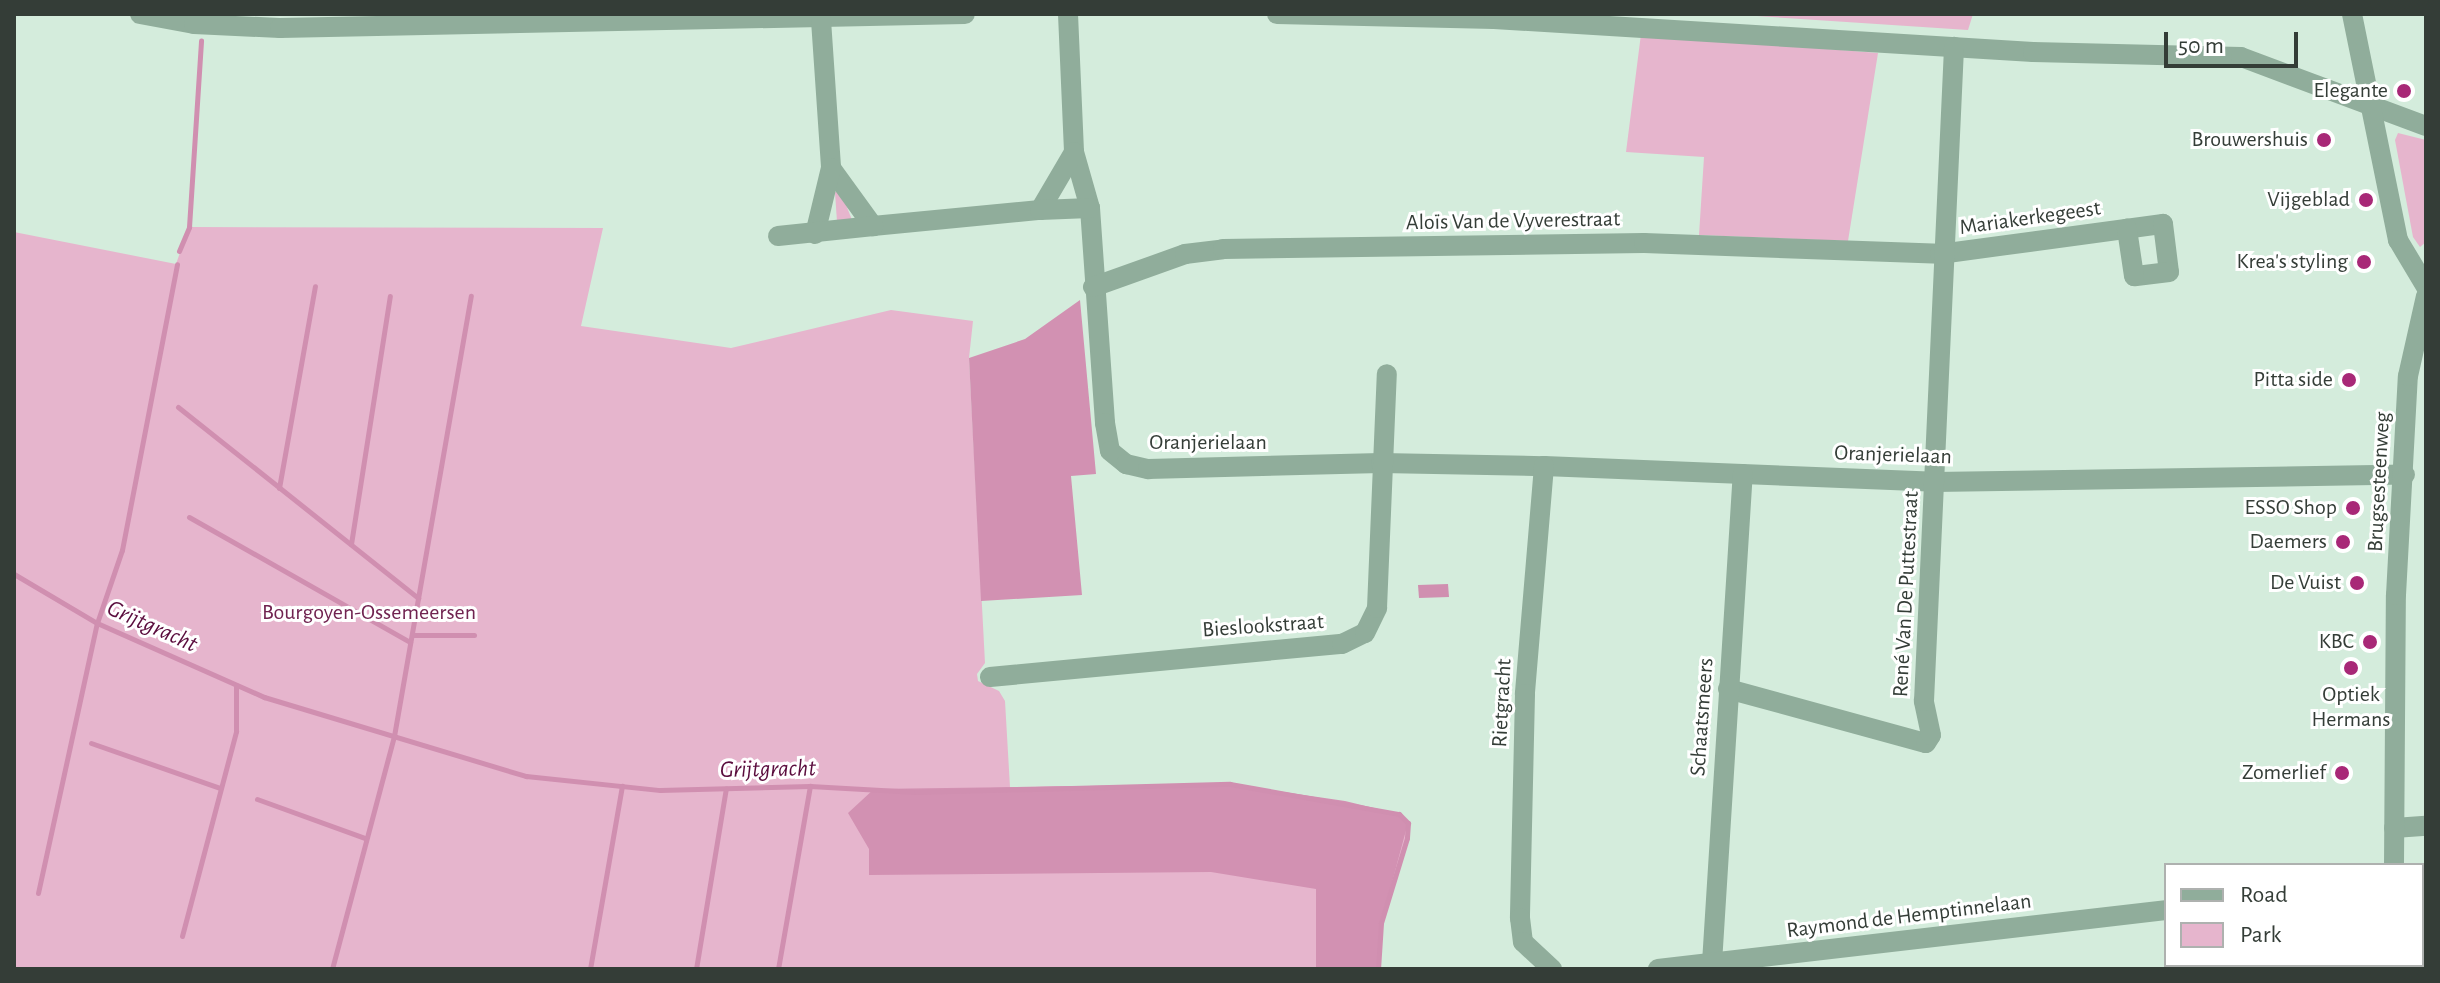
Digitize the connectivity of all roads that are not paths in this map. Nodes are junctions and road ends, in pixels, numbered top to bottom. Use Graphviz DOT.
graph roads {
  1 [pos="140,14"];
  2 [pos="965,14"];
  3 [pos="1068,14"];
  4 [pos="1277,14"];
  5 [pos="2352,14"];
  6 [pos="1494,16"];
  7 [pos="821,20"];
  8 [pos="1954,47"];
  9 [pos="2372,109"];
  10 [pos="2426,126"];
  11 [pos="1074,152"];
  12 [pos="831,168"];
  13 [pos="1090,208"];
  14 [pos="1040,210"];
  15 [pos="873,226"];
  16 [pos="2127,229"];
  17 [pos="815,234"];
  18 [pos="778,236"];
  19 [pos="1940,254"];
  20 [pos="1093,287"];
  21 [pos="2426,287"];
  22 [pos="2426,296"];
  23 [pos="1387,374"];
  24 [pos="1381,463"];
  25 [pos="1544,466"];
  26 [pos="1743,474"];
  27 [pos="2405,475"];
  28 [pos="1935,482"];
  29 [pos="990,677"];
  30 [pos="1728,689"];
  31 [pos="2426,826"];
  32 [pos="2394,828"];
  33 [pos="2394,863"];
  34 [pos="2164,910"];
  35 [pos="1712,963"];
  36 [pos="1552,969"];
  37 [pos="1658,969"];
  1 -- 7 [label="street"];
  2 -- 7 [label="street"];
  3 -- 11 [label="street, Oranjerielaan"];
  4 -- 6 [label="street"];
  5 -- 9 [label="street"];
  6 -- 8 [label="street"];
  7 -- 12 [label="street"];
  8 -- 9 [label="street"];
  8 -- 19 [label="street, René Van De Puttestraat"];
  9 -- 10 [label="street"];
  9 -- 21 [label="street"];
  11 -- 13 [label="street, Oranjerielaan"];
  11 -- 14 [label="street"];
  12 -- 15 [label="street"];
  12 -- 17 [label="street"];
  13 -- 14 [label="street"];
  13 -- 20 [label="street, Oranjerielaan"];
  14 -- 15 [label="street"];
  15 -- 17 [label="street"];
  16 -- 19 [label="street, Mariakerkegeest"];
  17 -- 18 [label="street"];
  19 -- 20 [label="street, Aloïs Van de Vyverestraat"];
  19 -- 28 [label="street, René Van De Puttestraat"];
  20 -- 24 [label="street, Oranjerielaan"];
  22 -- 27 [label="street, Brugsesteenweg"];
  23 -- 24 [label="street"];
  24 -- 25 [label="street, Oranjerielaan"];
  24 -- 29 [label="street, Bieslookstraat"];
  25 -- 26 [label="street, Oranjerielaan"];
  25 -- 36 [label="street, Rietgracht"];
  26 -- 28 [label="street, Oranjerielaan"];
  26 -- 30 [label="street, Schaatsmeers"];
  27 -- 28 [label="street, Oranjerielaan"];
  27 -- 32 [label="street, Brugsesteenweg"];
  28 -- 30 [label="street, René Van De Puttestraat"];
  30 -- 35 [label="street, Schaatsmeers"];
  31 -- 32 [label="street"];
  32 -- 33 [label="street, Brugsesteenweg"];
  34 -- 35 [label="street, Raymond de Hemptinnelaan"];
  35 -- 37 [label="street, Raymond de Hemptinnelaan"];
}
